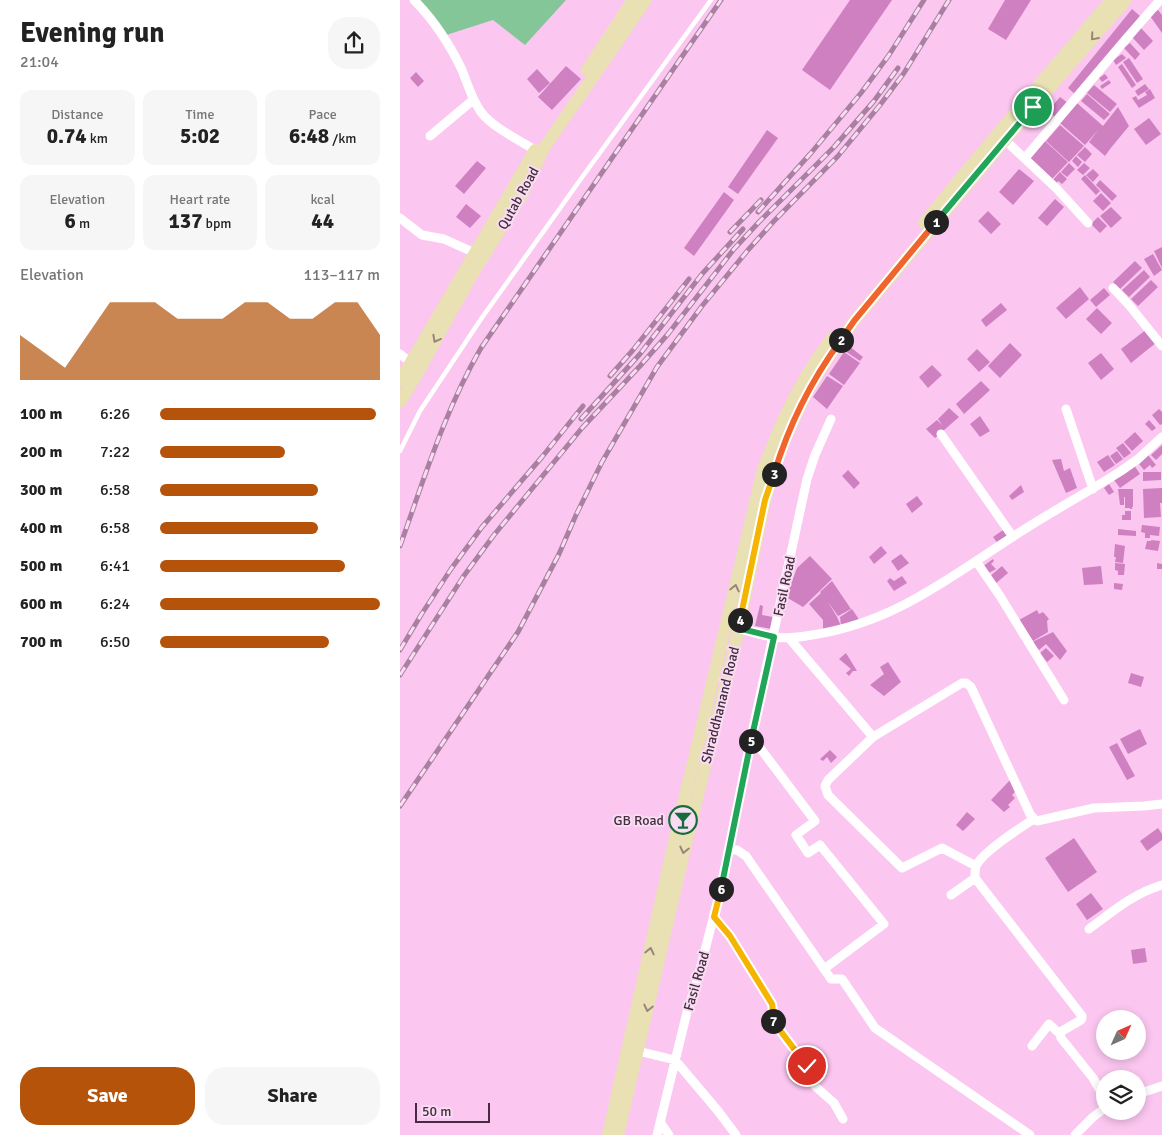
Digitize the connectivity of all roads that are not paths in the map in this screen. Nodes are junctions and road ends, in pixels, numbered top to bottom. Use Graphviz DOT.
graph roads {
  1 [pos="414,0"];
  2 [pos="633,0"];
  3 [pos="646,0"];
  4 [pos="711,0"];
  5 [pos="1111,0"];
  6 [pos="1126,0"];
  7 [pos="1160,0"];
  8 [pos="473,100"];
  9 [pos="430,136"];
  10 [pos="1005,140"];
  11 [pos="535,150"];
  12 [pos="1025,158"];
  13 [pos="400,218"];
  14 [pos="1088,222"];
  15 [pos="474,253"];
  16 [pos="1113,288"];
  17 [pos="1162,346"];
  18 [pos="400,354"];
  19 [pos="415,366"];
  20 [pos="400,381"];
  21 [pos="400,402"];
  22 [pos="1066,409"];
  23 [pos="831,419"];
  24 [pos="941,434"];
  25 [pos="1162,437"];
  26 [pos="400,451"];
  27 [pos="1093,489"];
  28 [pos="1013,537"];
  29 [pos="976,562"];
  30 [pos="732,626"];
  31 [pos="774,637"];
  32 [pos="789,638"];
  33 [pos="1064,700"];
  34 [pos="752,736"];
  35 [pos="873,736"];
  36 [pos="694,786"];
  37 [pos="1162,804"];
  38 [pos="1034,819"];
  39 [pos="729,848"];
  40 [pos="976,866"];
  41 [pos="975,878"];
  42 [pos="1162,885"];
  43 [pos="951,895"];
  44 [pos="714,917"];
  45 [pos="1089,929"];
  46 [pos="824,969"];
  47 [pos="1060,1034"];
  48 [pos="1032,1046"];
  49 [pos="638,1051"];
  50 [pos="675,1060"];
  51 [pos="1096,1085"];
  52 [pos="1162,1086"];
  53 [pos="1146,1091"];
  54 [pos="1096,1114"];
  55 [pos="843,1119"];
  56 [pos="660,1122"];
  57 [pos="608,1135"];
  58 [pos="618,1135"];
  59 [pos="657,1135"];
  60 [pos="669,1135"];
  61 [pos="736,1135"];
  62 [pos="1030,1135"];
  63 [pos="1075,1135"];
  1 -- 8 [label="street"];
  2 -- 11 [label="street, Qutab Road"];
  3 -- 19 [label="street, Qutab Road, one-way"];
  4 -- 26 [label="lane"];
  30 -- 5 [label="street, Shraddhanand Road, one-way"];
  6 -- 10 [label="street, Shraddhanand Road, one-way"];
  7 -- 12 [label="street"];
  8 -- 9 [label="street"];
  8 -- 11 [label="street"];
  10 -- 12 [label="street"];
  10 -- 30 [label="street, Shraddhanand Road"];
  11 -- 15 [label="street, Qutab Road"];
  12 -- 14 [label="street"];
  13 -- 15 [label="street"];
  15 -- 19 [label="street, Qutab Road"];
  16 -- 17 [label="street"];
  18 -- 19 [label="street"];
  19 -- 20 [label="street, Qutab Road"];
  19 -- 21 [label="street, Qutab Road"];
  22 -- 27 [label="street"];
  23 -- 31 [label="street, Fasil Road"];
  24 -- 28 [label="street"];
  25 -- 27 [label="street"];
  27 -- 28 [label="street"];
  28 -- 29 [label="street"];
  29 -- 32 [label="street"];
  29 -- 33 [label="street"];
  30 -- 31 [label="street"];
  30 -- 36 [label="street, Shraddhanand Road"];
  31 -- 32 [label="street"];
  31 -- 34 [label="street, Fasil Road"];
  32 -- 35 [label="street"];
  34 -- 39 [label="street, Fasil Road"];
  34 -- 46 [label="street"];
  35 -- 38 [label="street"];
  35 -- 40 [label="street"];
  36 -- 49 [label="street, Shraddhanand Road, one-way"];
  57 -- 36 [label="street, Shraddhanand Road, one-way"];
  37 -- 38 [label="street"];
  38 -- 40 [label="street"];
  39 -- 44 [label="street, Fasil Road"];
  39 -- 46 [label="street"];
  40 -- 41 [label="street"];
  41 -- 43 [label="street"];
  41 -- 47 [label="street"];
  42 -- 45 [label="street"];
  44 -- 50 [label="street, Fasil Road"];
  44 -- 55 [label="street"];
  46 -- 62 [label="street"];
  47 -- 48 [label="street"];
  47 -- 51 [label="street"];
  49 -- 50 [label="street"];
  49 -- 58 [label="street, Shraddhanand Road"];
  50 -- 56 [label="street, Fasil Road"];
  50 -- 61 [label="street"];
  52 -- 53 [label="street"];
  54 -- 63 [label="street"];
  56 -- 59 [label="street, Fasil Road"];
  56 -- 60 [label="street"];
}
